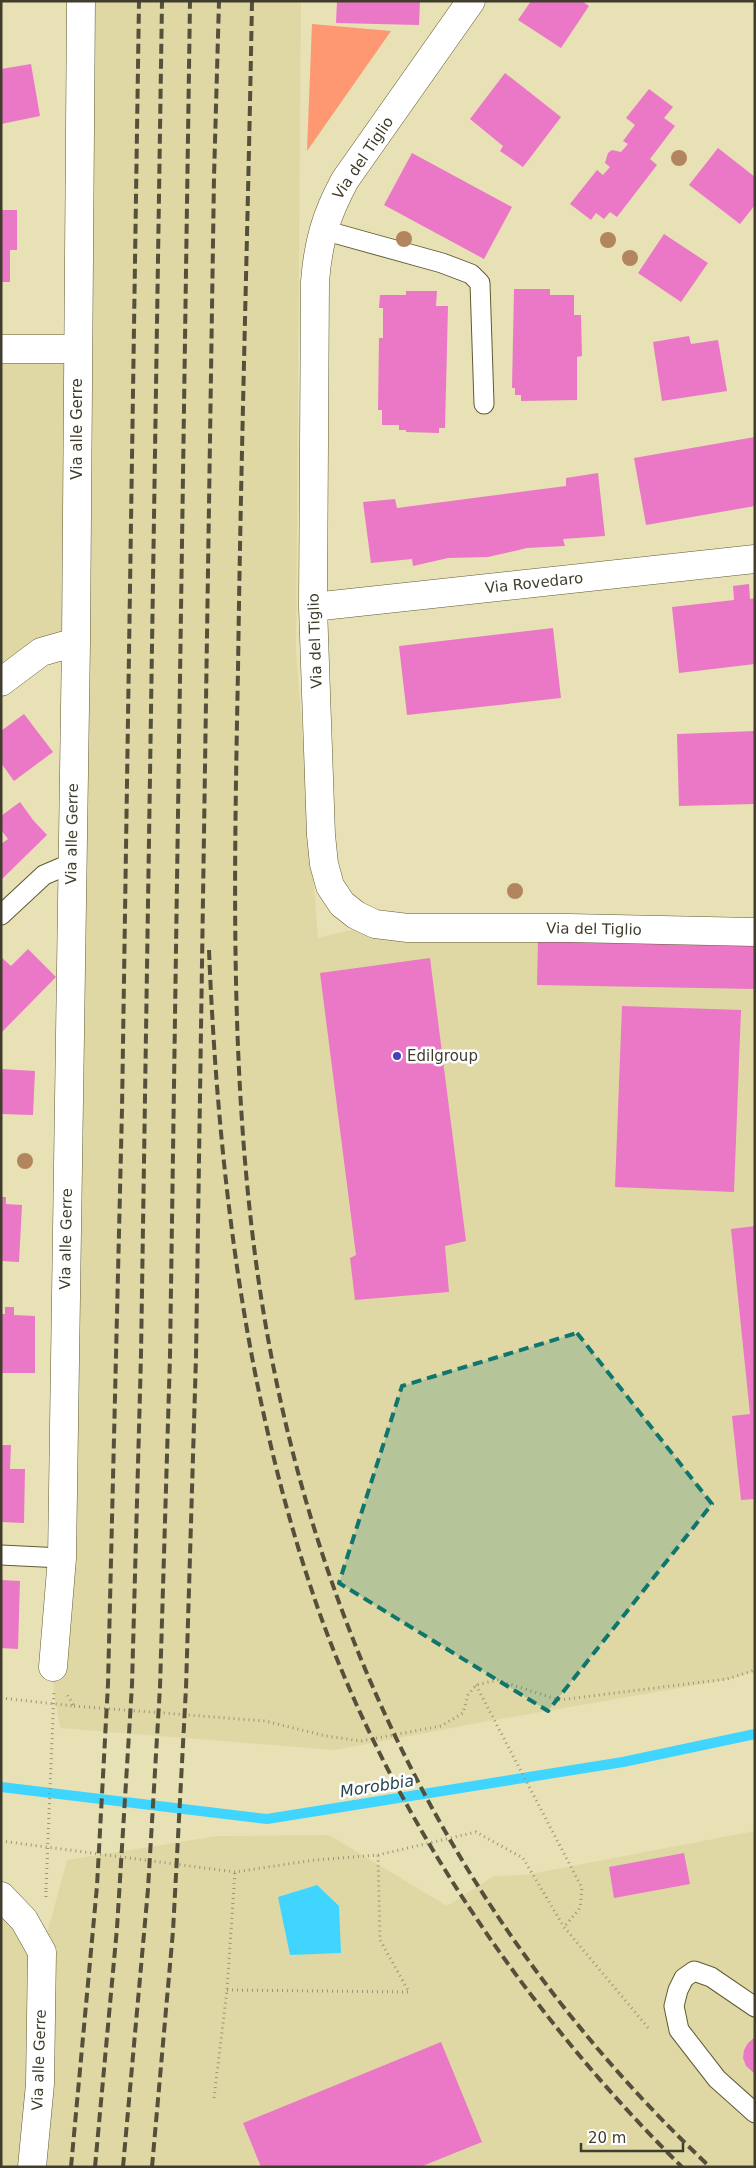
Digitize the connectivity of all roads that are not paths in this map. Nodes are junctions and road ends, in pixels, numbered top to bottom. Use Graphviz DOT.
graph roads {
  1 [pos="81,1"];
  2 [pos="471,1"];
  3 [pos="323,230"];
  4 [pos="1,349"];
  5 [pos="78,349"];
  6 [pos="484,404"];
  7 [pos="755,559"];
  8 [pos="313,607"];
  9 [pos="76,642"];
  10 [pos="1,682"];
  11 [pos="72,862"];
  12 [pos="1,915"];
  13 [pos="755,932"];
  14 [pos="1,1555"];
  15 [pos="62,1558"];
  16 [pos="54,1679"];
  17 [pos="1,1896"];
  18 [pos="755,2007"];
  19 [pos="755,2113"];
  20 [pos="32,2167"];
  1 -- 5 [label="street, Via alle Gerre"];
  2 -- 3 [label="street, Via del Tiglio"];
  3 -- 6 [label="lane"];
  3 -- 8 [label="street, Via del Tiglio"];
  4 -- 5 [label="street"];
  5 -- 9 [label="street, Via alle Gerre"];
  7 -- 8 [label="street, Via Rovedaro"];
  8 -- 13 [label="street, Via del Tiglio"];
  9 -- 10 [label="street"];
  9 -- 11 [label="street, Via alle Gerre"];
  11 -- 12 [label="lane"];
  11 -- 15 [label="street, Via alle Gerre"];
  14 -- 15 [label="lane"];
  15 -- 16 [label="street, Via alle Gerre"];
  17 -- 20 [label="street, Via alle Gerre"];
  18 -- 19 [label="lane"];
}
